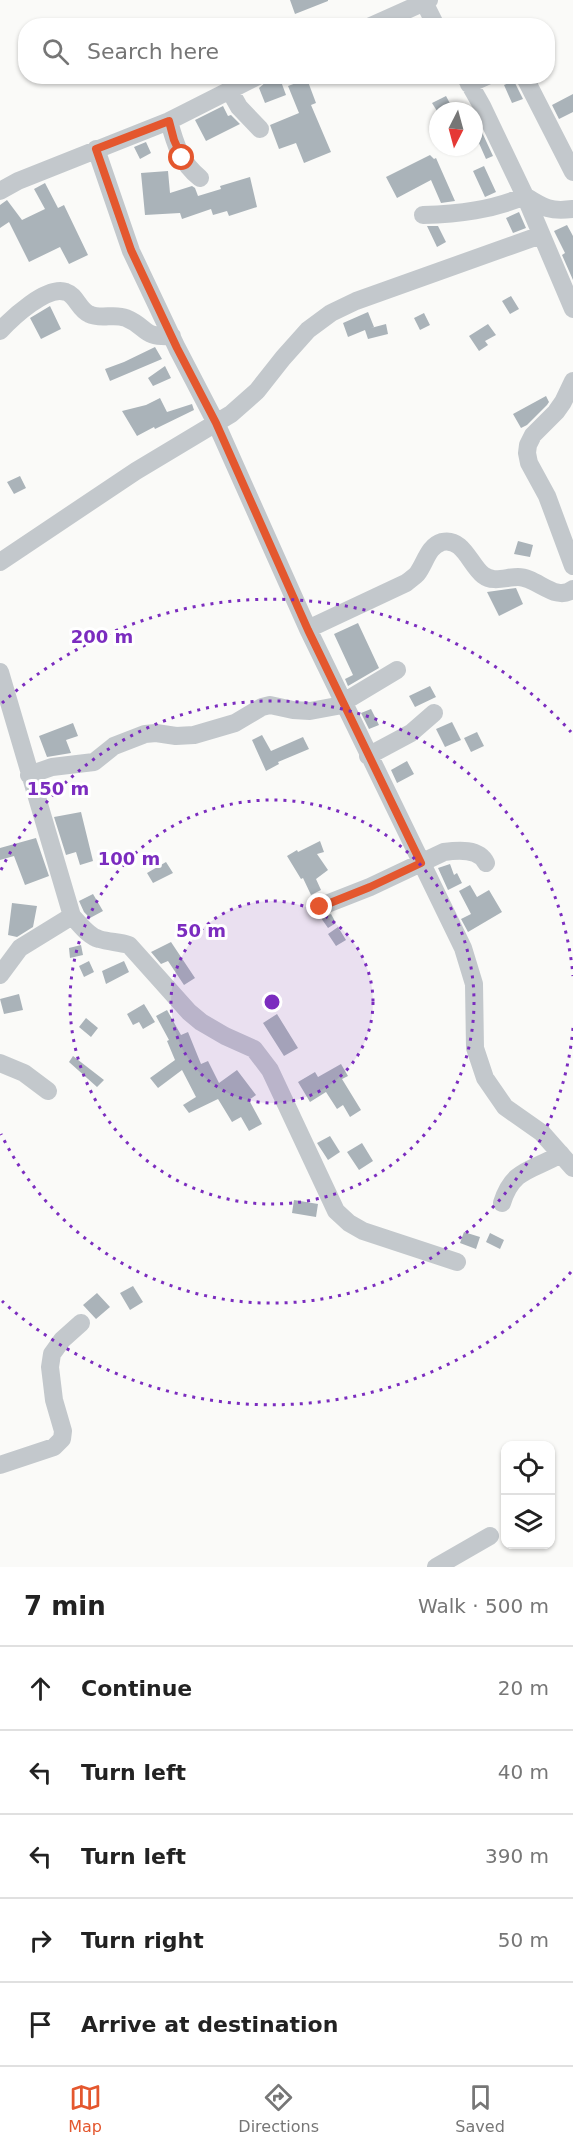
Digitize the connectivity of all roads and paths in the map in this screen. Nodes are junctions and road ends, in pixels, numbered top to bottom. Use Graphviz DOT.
graph roads {
  1 [pos="427,1"];
  2 [pos="389,18"];
  3 [pos="433,18"];
  4 [pos="243,84"];
  5 [pos="469,84"];
  6 [pos="528,84"];
  7 [pos="230,91"];
  8 [pos="169,121"];
  9 [pos="260,129"];
  10 [pos="96,149"];
  11 [pos="573,172"];
  12 [pos="200,178"];
  13 [pos="0,191"];
  14 [pos="525,196"];
  15 [pos="573,209"];
  16 [pos="423,215"];
  17 [pos="541,235"];
  18 [pos="573,309"];
  19 [pos="0,331"];
  20 [pos="172,336"];
  21 [pos="573,381"];
  22 [pos="216,423"];
  23 [pos="0,562"];
  24 [pos="573,566"];
  25 [pos="573,589"];
  26 [pos="308,630"];
  27 [pos="397,670"];
  28 [pos="0,672"];
  29 [pos="344,704"];
  30 [pos="434,713"];
  31 [pos="368,756"];
  32 [pos="29,775"];
  33 [pos="421,863"];
  34 [pos="486,863"];
  35 [pos="320,907"];
  36 [pos="72,916"];
  37 [pos="0,975"];
  38 [pos="0,1064"];
  39 [pos="48,1091"];
  40 [pos="561,1154"];
  41 [pos="573,1168"];
  42 [pos="502,1203"];
  43 [pos="457,1262"];
  44 [pos="81,1323"];
  45 [pos="0,1465"];
  46 [pos="490,1536"];
  47 [pos="436,1567"];
  1 -- 2 [label="street"];
  1 -- 3 [label="street"];
  4 -- 7 [label="street"];
  5 -- 14 [label="street"];
  6 -- 11 [label="street"];
  7 -- 8 [label="street"];
  7 -- 9 [label="street"];
  8 -- 10 [label="street"];
  8 -- 12 [label="street"];
  10 -- 13 [label="street"];
  10 -- 20 [label="street"];
  14 -- 15 [label="street"];
  14 -- 16 [label="street"];
  14 -- 17 [label="street"];
  17 -- 18 [label="street"];
  17 -- 22 [label="street"];
  19 -- 20 [label="street"];
  20 -- 22 [label="street"];
  21 -- 24 [label="street"];
  22 -- 23 [label="street"];
  22 -- 26 [label="street"];
  25 -- 26 [label="street"];
  26 -- 29 [label="street"];
  27 -- 29 [label="street"];
  28 -- 32 [label="street"];
  29 -- 31 [label="street"];
  29 -- 32 [label="street"];
  30 -- 31 [label="street"];
  31 -- 33 [label="street"];
  32 -- 36 [label="street"];
  33 -- 34 [label="street"];
  33 -- 35 [label="street"];
  33 -- 40 [label="street"];
  36 -- 37 [label="street"];
  36 -- 43 [label="street"];
  38 -- 39 [label="street"];
  40 -- 41 [label="street"];
  40 -- 42 [label="street"];
  44 -- 45 [label="street"];
  46 -- 47 [label="street"];
}
